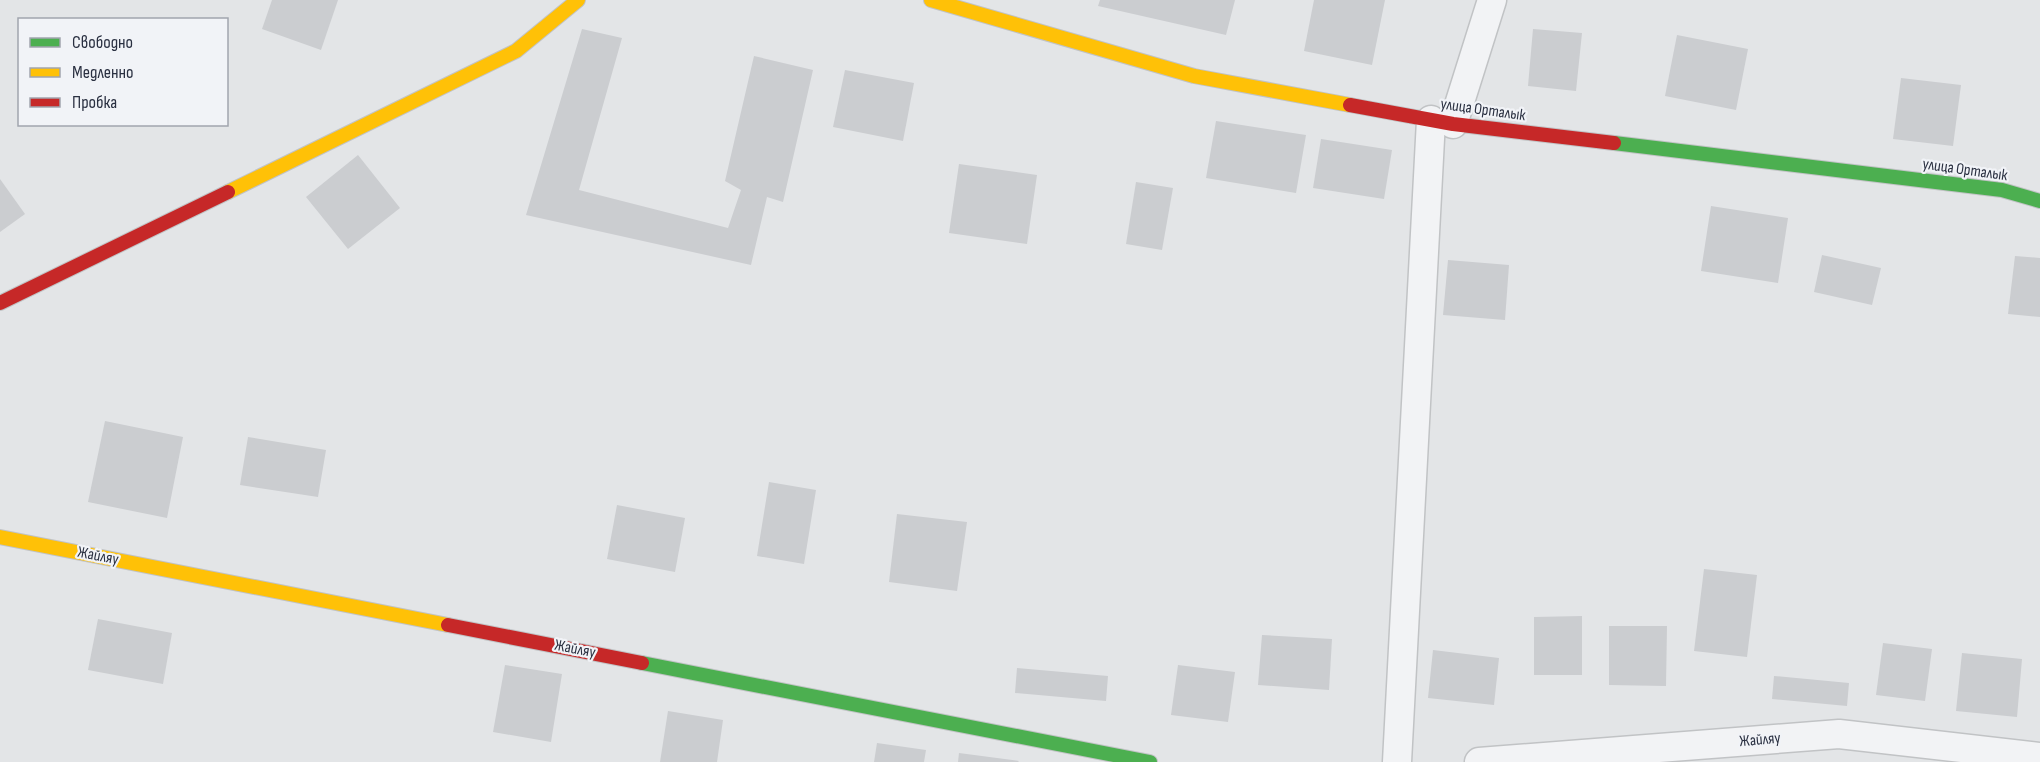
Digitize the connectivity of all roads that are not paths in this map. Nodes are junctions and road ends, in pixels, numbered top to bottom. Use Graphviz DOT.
graph roads {
  1 [pos="578,0"];
  2 [pos="931,0"];
  3 [pos="1492,0"];
  4 [pos="1442,122"];
  5 [pos="2040,201"];
  6 [pos="0,303"];
  7 [pos="0,537"];
  8 [pos="2040,757"];
  9 [pos="1150,762"];
  10 [pos="1397,762"];
  11 [pos="1479,762"];
  1 -- 6 [label="street"];
  2 -- 4 [label="street, улица Орталык"];
  3 -- 4 [label="street"];
  4 -- 5 [label="street, улица Орталык"];
  4 -- 10 [label="street"];
  7 -- 9 [label="street, Жайляу"];
  8 -- 11 [label="street, Жайляу"];
}
